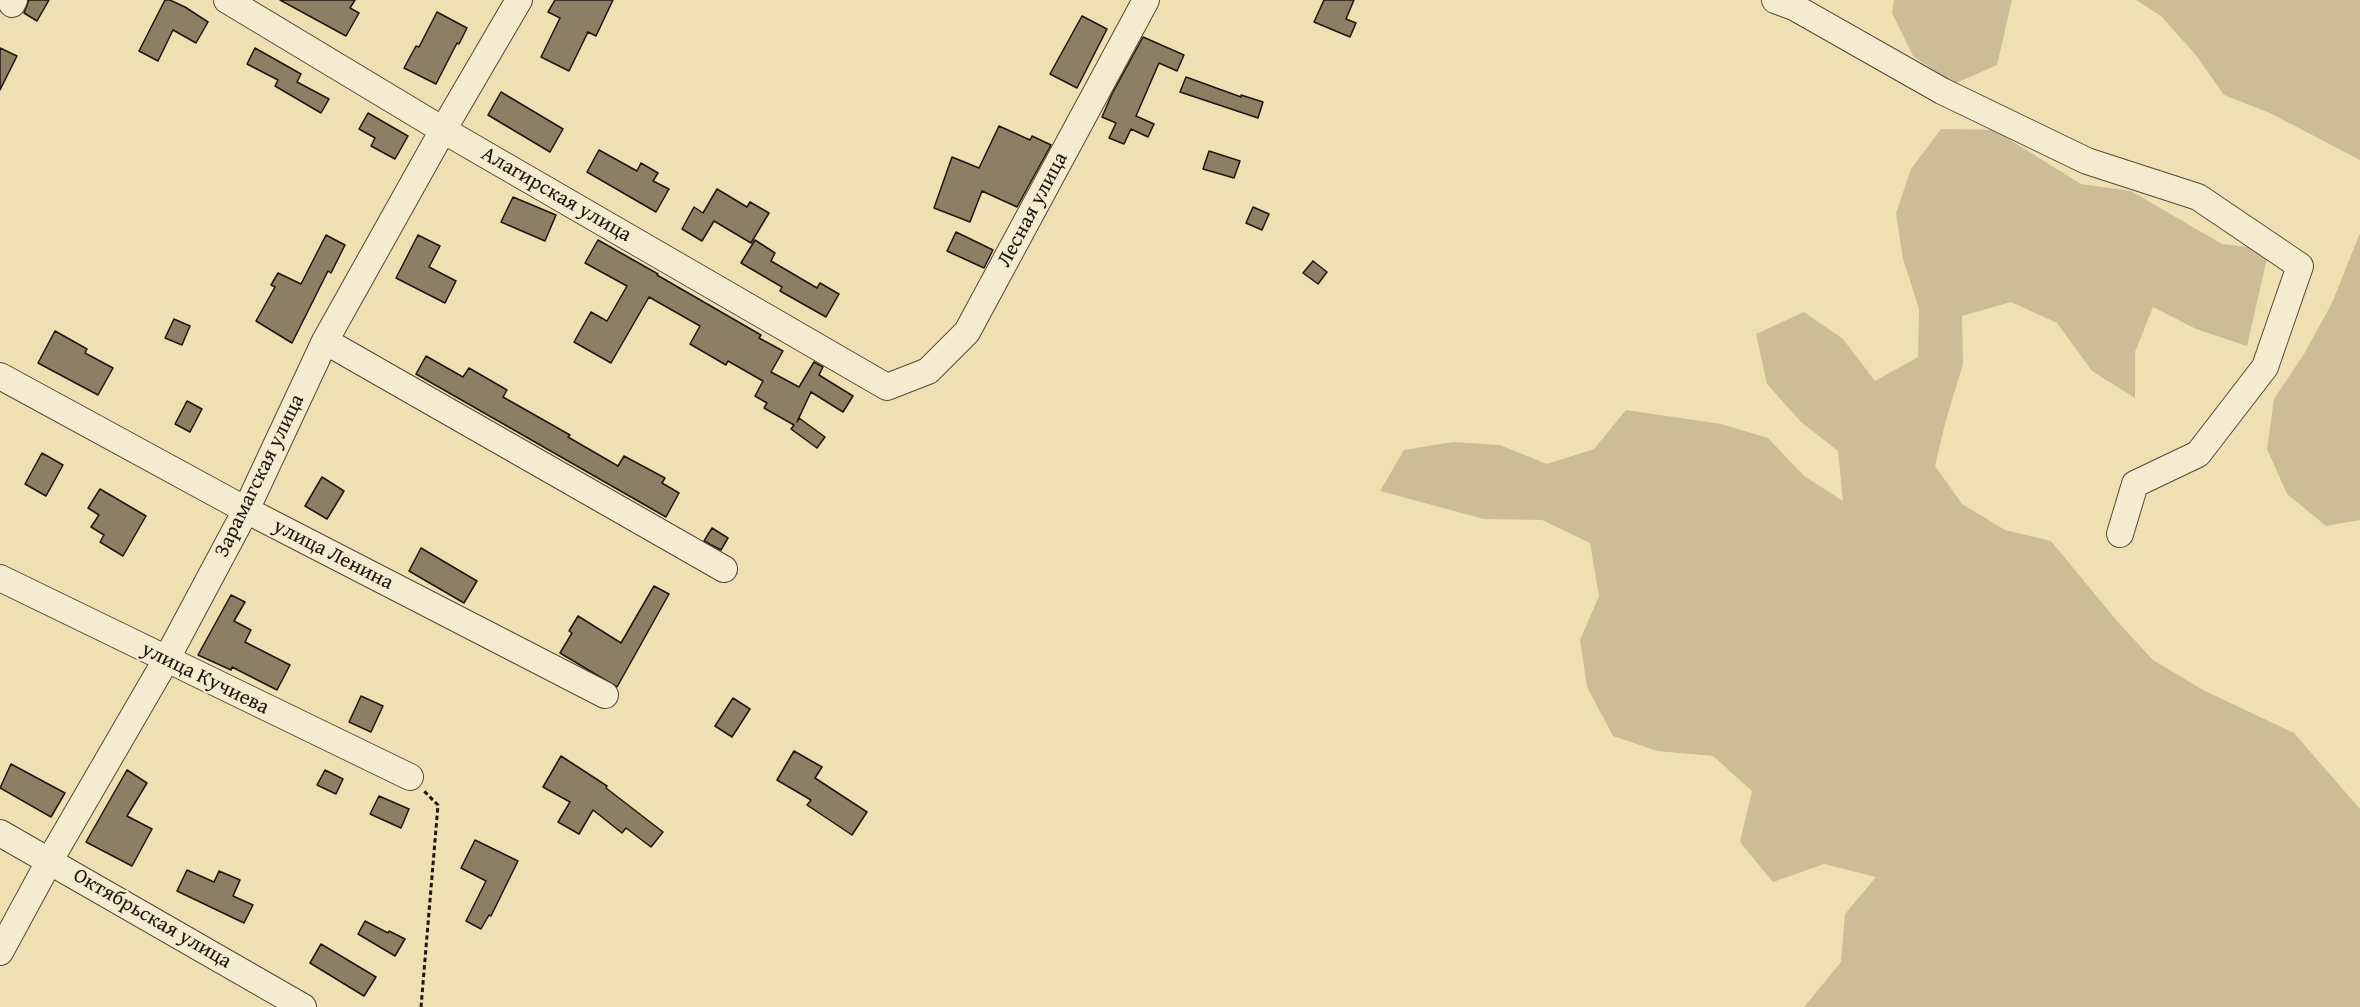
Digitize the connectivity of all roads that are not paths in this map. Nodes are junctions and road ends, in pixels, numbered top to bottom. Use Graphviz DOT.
graph roads {
  1 [pos="227,0"];
  2 [pos="519,0"];
  3 [pos="1146,0"];
  4 [pos="1775,0"];
  5 [pos="443,130"];
  6 [pos="325,341"];
  7 [pos="0,376"];
  8 [pos="887,387"];
  9 [pos="246,510"];
  10 [pos="2120,534"];
  11 [pos="724,569"];
  12 [pos="0,578"];
  13 [pos="166,660"];
  14 [pos="605,695"];
  15 [pos="410,777"];
  16 [pos="0,833"];
  17 [pos="50,860"];
  18 [pos="0,952"];
  19 [pos="303,1007"];
  1 -- 5 [label="street, Алагирская улица"];
  2 -- 5 [label="street, Зарамагская улица"];
  3 -- 8 [label="street, Лесная улица"];
  4 -- 10 [label="street"];
  5 -- 6 [label="street, Зарамагская улица"];
  5 -- 8 [label="street, Алагирская улица"];
  6 -- 9 [label="street, Зарамагская улица"];
  6 -- 11 [label="street"];
  7 -- 9 [label="street, улица Ленина"];
  9 -- 13 [label="street, Зарамагская улица"];
  9 -- 14 [label="street, улица Ленина"];
  12 -- 13 [label="street, улица Кучиева"];
  13 -- 15 [label="street, улица Кучиева"];
  13 -- 17 [label="street, Зарамагская улица"];
  16 -- 17 [label="street, Октябрьская улица"];
  17 -- 18 [label="street, Зарамагская улица"];
  17 -- 19 [label="street, Октябрьская улица"];
}
